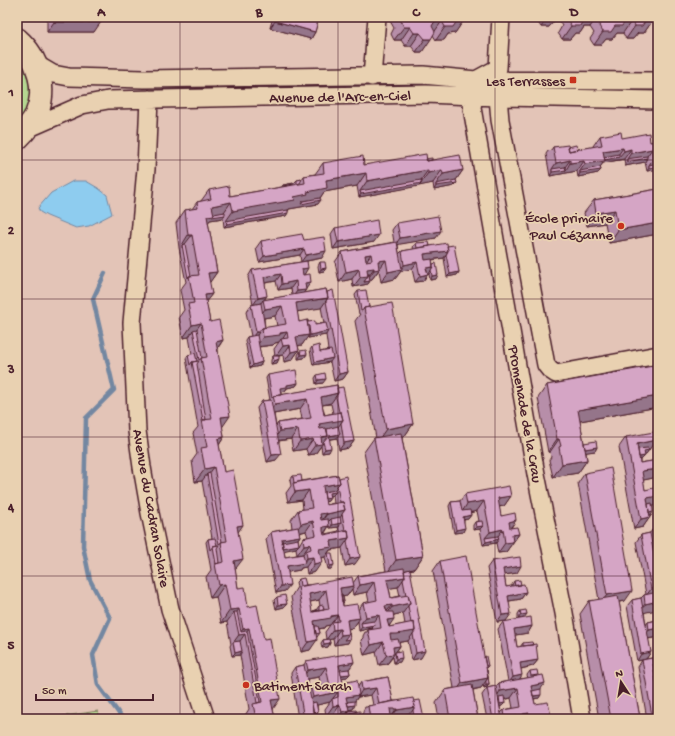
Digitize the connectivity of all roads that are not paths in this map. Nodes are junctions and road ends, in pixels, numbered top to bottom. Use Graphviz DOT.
graph roads {
  1 [pos="377,17"];
  2 [pos="501,17"];
  3 [pos="17,25"];
  4 [pos="20,42"];
  5 [pos="36,64"];
  6 [pos="372,77"];
  7 [pos="498,80"];
  8 [pos="658,81"];
  9 [pos="474,95"];
  10 [pos="498,97"];
  11 [pos="149,99"];
  12 [pos="658,100"];
  13 [pos="22,134"];
  14 [pos="658,355"];
  15 [pos="206,719"];
  16 [pos="582,719"];
  1 -- 6 [label="street"];
  2 -- 9 [label="street"];
  3 -- 4 [label="main road"];
  4 -- 5 [label="main road"];
  5 -- 6 [label="street, Avenue de l'Arc-en-Ciel"];
  5 -- 13 [label="main road"];
  6 -- 9 [label="street, Avenue de l'Arc-en-Ciel"];
  7 -- 8 [label="street, Avenue de l'Arc-en-Ciel"];
  7 -- 9 [label="street, Avenue de l'Arc-en-Ciel"];
  7 -- 10 [label="street"];
  9 -- 10 [label="street, Avenue de l'Arc-en-Ciel"];
  9 -- 11 [label="street, Avenue de l'Arc-en-Ciel"];
  9 -- 16 [label="street, Promenade de la Crau"];
  10 -- 12 [label="street, Avenue de l'Arc-en-Ciel"];
  10 -- 14 [label="street"];
  11 -- 13 [label="street, Avenue de l'Arc-en-Ciel"];
  11 -- 15 [label="street, Avenue du Cadran Solaire"];
}
